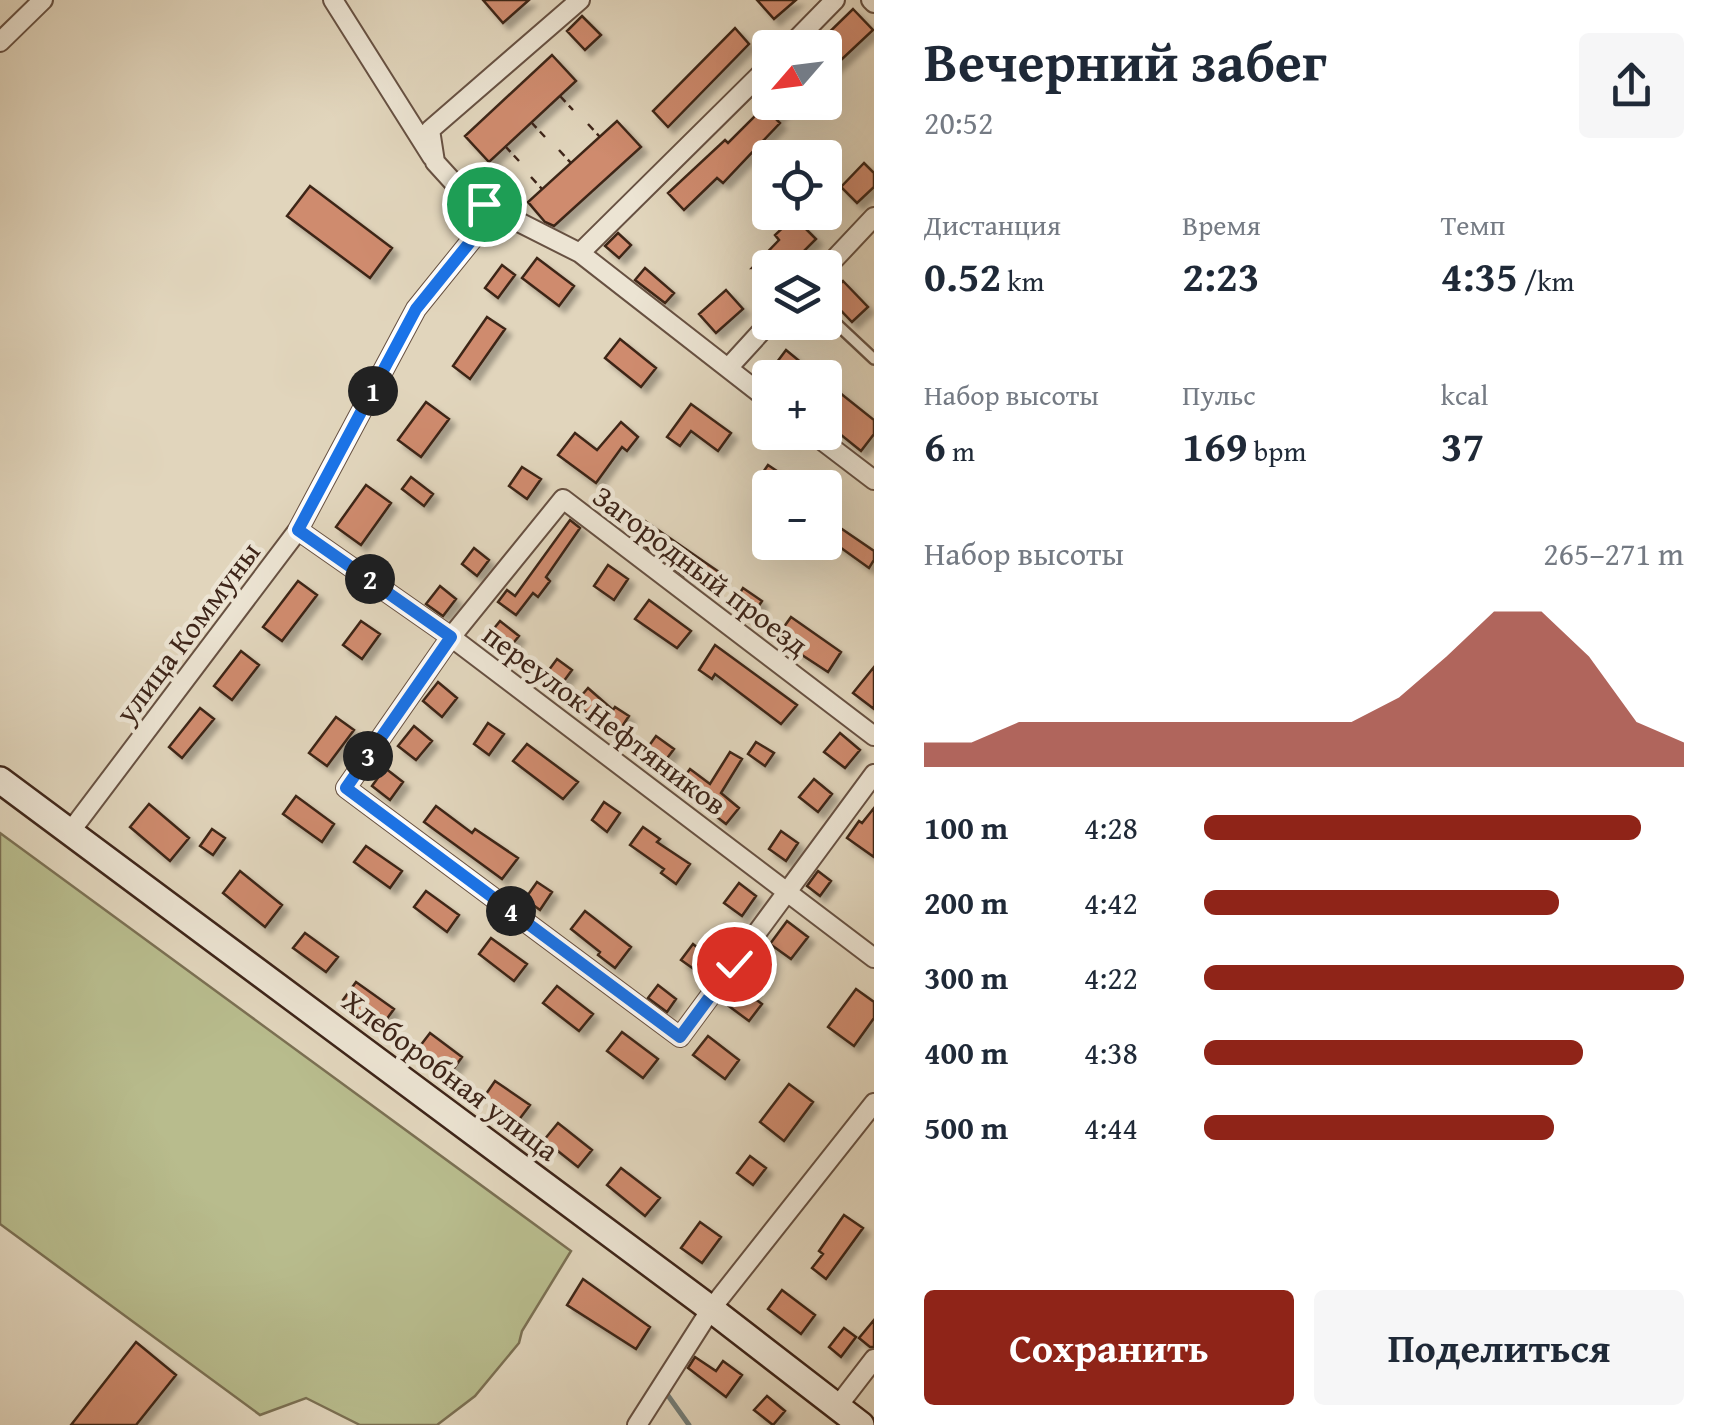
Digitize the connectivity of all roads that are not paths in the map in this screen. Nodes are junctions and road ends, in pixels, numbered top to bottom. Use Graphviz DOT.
graph roads {
  1 [pos="43,0"];
  2 [pos="333,0"];
  3 [pos="580,0"];
  4 [pos="835,0"];
  5 [pos="806,30"];
  6 [pos="0,42"];
  7 [pos="752,83"];
  8 [pos="435,162"];
  9 [pos="504,212"];
  10 [pos="874,217"];
  11 [pos="842,251"];
  12 [pos="580,253"];
  13 [pos="842,330"];
  14 [pos="754,340"];
  15 [pos="874,359"];
  16 [pos="728,368"];
  17 [pos="752,386"];
  18 [pos="835,450"];
  19 [pos="874,480"];
  20 [pos="298,530"];
  21 [pos="451,637"];
  22 [pos="874,736"];
  23 [pos="874,774"];
  24 [pos="0,780"];
  25 [pos="70,832"];
  26 [pos="787,890"];
  27 [pos="874,958"];
  28 [pos="874,1103"];
  29 [pos="711,1309"];
  30 [pos="874,1359"];
  31 [pos="838,1407"];
  32 [pos="637,1425"];
  33 [pos="860,1425"];
  1 -- 6 [label="street"];
  2 -- 8 [label="street"];
  3 -- 8 [label="street"];
  4 -- 5 [label="street"];
  7 -- 12 [label="street"];
  8 -- 9 [label="street"];
  9 -- 12 [label="street"];
  9 -- 20 [label="street, улица Коммуны"];
  10 -- 11 [label="street"];
  12 -- 16 [label="street"];
  13 -- 15 [label="lane"];
  14 -- 16 [label="street"];
  16 -- 17 [label="street"];
  18 -- 19 [label="street"];
  20 -- 21 [label="street, переулок Нефтяников"];
  20 -- 25 [label="street, улица Коммуны"];
  21 -- 22 [label="street, Загородный проезд"];
  21 -- 26 [label="street, переулок Нефтяников"];
  21 -- 26 [label="street, Загородный проезд"];
  23 -- 26 [label="street, Загородный проезд"];
  24 -- 25 [label="main road, Хлеборобная улица"];
  25 -- 29 [label="main road, Хлеборобная улица"];
  26 -- 27 [label="street, переулок Нефтяников"];
  28 -- 29 [label="street"];
  29 -- 31 [label="main road, Хлеборобная улица"];
  29 -- 32 [label="street"];
  30 -- 31 [label="street"];
  31 -- 33 [label="main road, Хлеборобная улица"];
}
